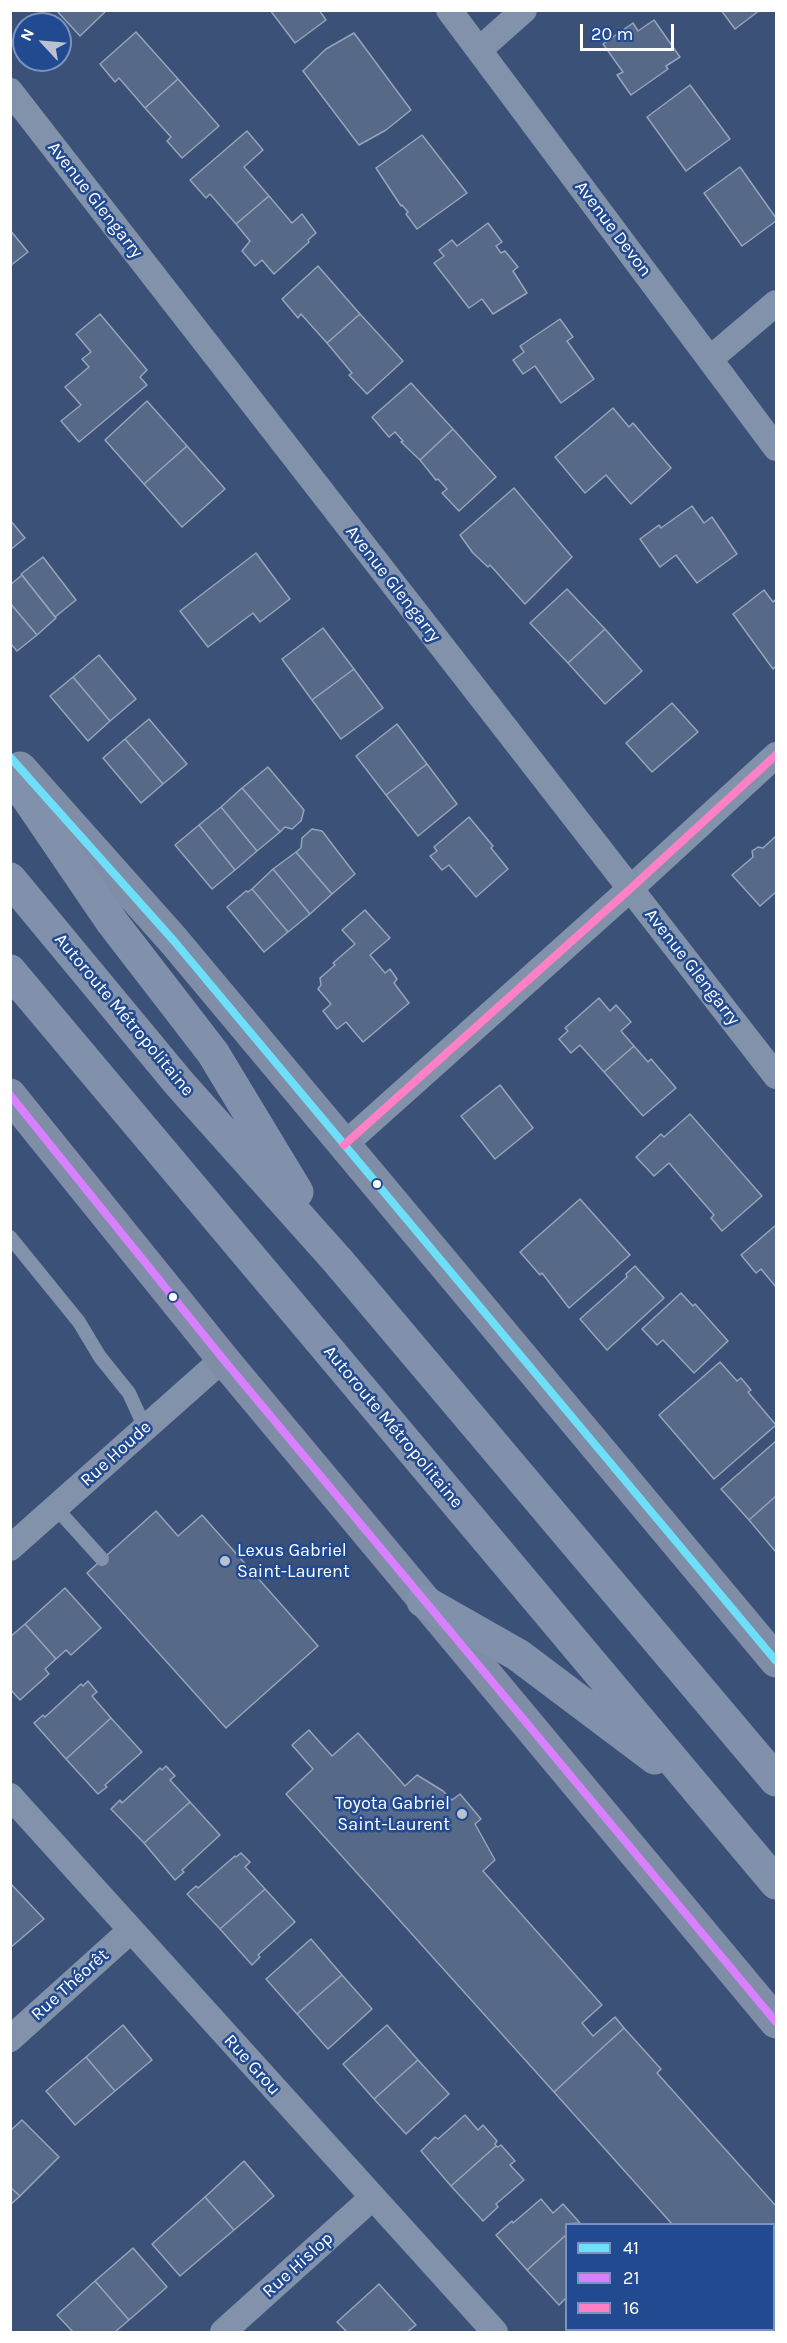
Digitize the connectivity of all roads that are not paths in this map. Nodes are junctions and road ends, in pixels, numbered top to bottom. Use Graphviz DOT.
graph roads {
  1 [pos="448,10"];
  2 [pos="524,10"];
  3 [pos="479,50"];
  4 [pos="10,91"];
  5 [pos="777,303"];
  6 [pos="710,359"];
  7 [pos="777,448"];
  8 [pos="777,755"];
  9 [pos="10,757"];
  10 [pos="10,772"];
  11 [pos="10,879"];
  12 [pos="630,889"];
  13 [pos="10,971"];
  14 [pos="777,1077"];
  15 [pos="10,1095"];
  16 [pos="344,1145"];
  17 [pos="10,1237"];
  18 [pos="338,1261"];
  19 [pos="223,1359"];
  20 [pos="145,1428"];
  21 [pos="56,1508"];
  22 [pos="10,1548"];
  23 [pos="102,1559"];
  24 [pos="423,1600"];
  25 [pos="777,1661"];
  26 [pos="777,1780"];
  27 [pos="702,1794"];
  28 [pos="10,1796"];
  29 [pos="777,1883"];
  30 [pos="130,1931"];
  31 [pos="777,2022"];
  32 [pos="10,2039"];
  33 [pos="372,2197"];
  34 [pos="223,2332"];
  35 [pos="495,2332"];
  1 -- 3 [label="street, Avenue Devon"];
  2 -- 3 [label="street"];
  3 -- 6 [label="street, Avenue Devon"];
  4 -- 12 [label="street, Avenue Glengarry"];
  5 -- 6 [label="street"];
  6 -- 7 [label="street, Avenue Devon"];
  8 -- 12 [label="street"];
  9 -- 16 [label="main road"];
  10 -- 18 [label="highway"];
  11 -- 18 [label="highway, Autoroute Métropolitaine"];
  12 -- 14 [label="street, Avenue Glengarry"];
  12 -- 16 [label="street"];
  13 -- 27 [label="highway, Autoroute Métropolitaine"];
  15 -- 19 [label="main road"];
  16 -- 25 [label="main road"];
  17 -- 20 [label="lane"];
  18 -- 26 [label="highway, Autoroute Métropolitaine"];
  19 -- 20 [label="street, Rue Houde"];
  19 -- 24 [label="main road"];
  20 -- 21 [label="street, Rue Houde"];
  21 -- 22 [label="street, Rue Houde"];
  21 -- 23 [label="lane"];
  24 -- 27 [label="highway"];
  24 -- 31 [label="main road"];
  27 -- 29 [label="highway, Autoroute Métropolitaine"];
  28 -- 30 [label="street, Rue Grou"];
  30 -- 32 [label="street, Rue Théorêt"];
  30 -- 33 [label="street, Rue Grou"];
  33 -- 34 [label="street, Rue Hislop"];
  33 -- 35 [label="street, Rue Grou"];
}
